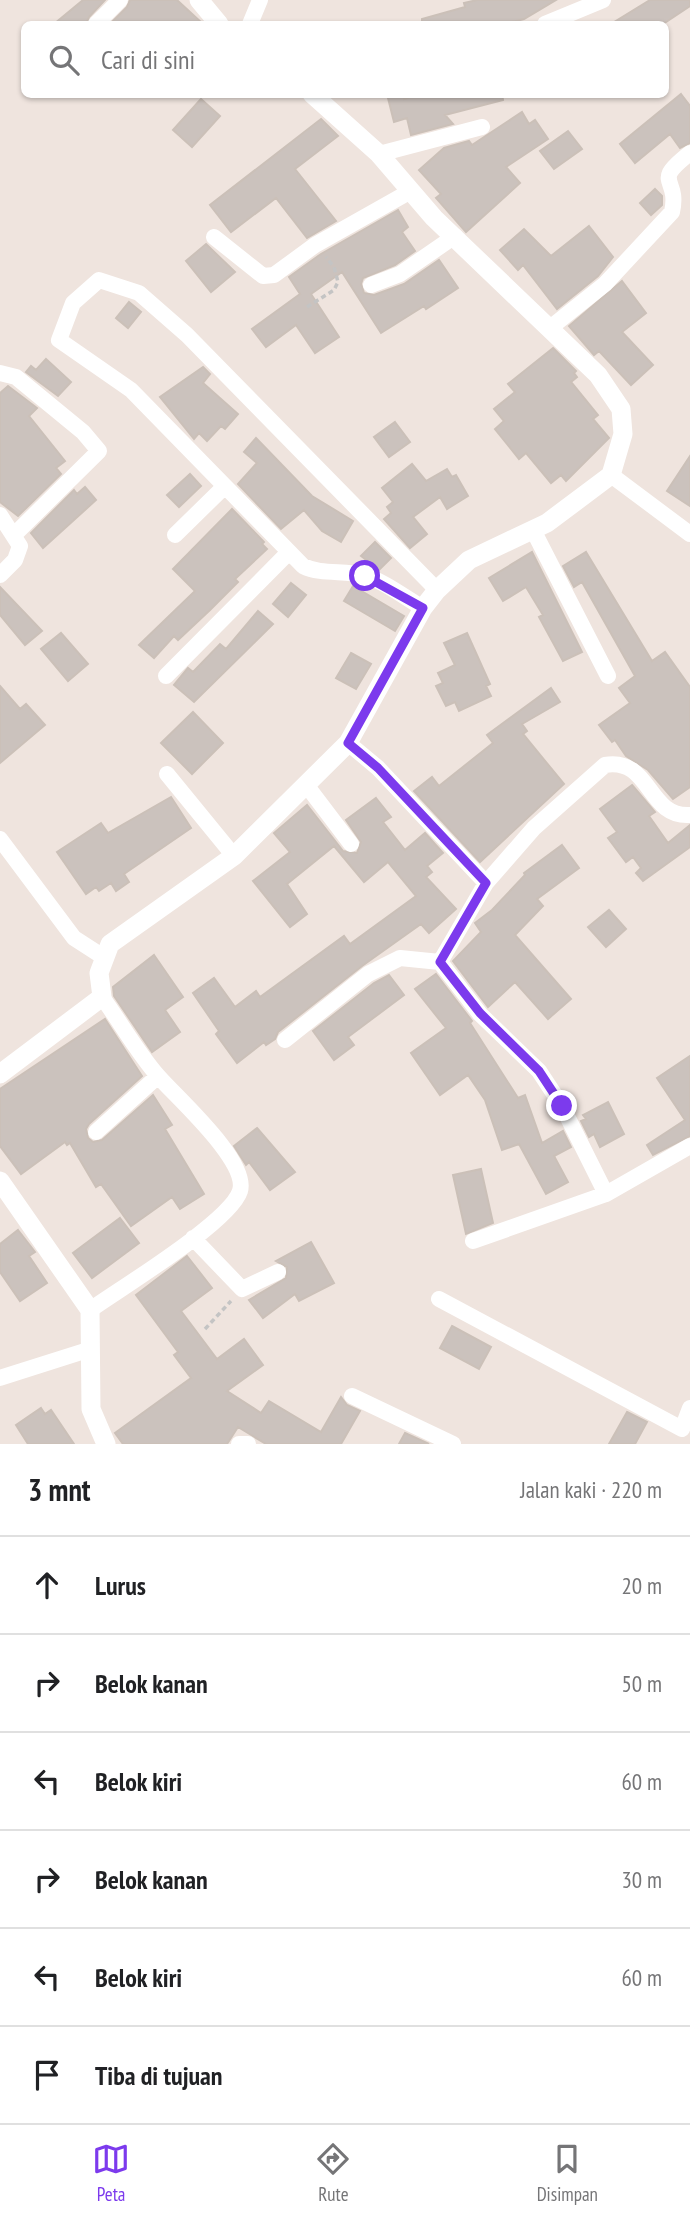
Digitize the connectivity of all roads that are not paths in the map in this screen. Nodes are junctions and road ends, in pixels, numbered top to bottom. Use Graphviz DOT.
graph roads {
  1 [pos="120,0"];
  2 [pos="199,0"];
  3 [pos="260,0"];
  4 [pos="603,0"];
  5 [pos="99,21"];
  6 [pos="216,21"];
  7 [pos="251,21"];
  8 [pos="552,21"];
  9 [pos="316,98"];
  10 [pos="482,127"];
  11 [pos="690,153"];
  12 [pos="379,154"];
  13 [pos="409,192"];
  14 [pos="454,236"];
  15 [pos="214,237"];
  16 [pos="371,285"];
  17 [pos="550,328"];
  18 [pos="0,373"];
  19 [pos="611,475"];
  20 [pos="224,487"];
  21 [pos="0,515"];
  22 [pos="533,530"];
  23 [pos="690,533"];
  24 [pos="15,535"];
  25 [pos="175,535"];
  26 [pos="289,552"];
  27 [pos="0,575"];
  28 [pos="437,590"];
  29 [pos="423,608"];
  30 [pos="166,676"];
  31 [pos="608,677"];
  32 [pos="348,743"];
  33 [pos="167,774"];
  34 [pos="307,786"];
  35 [pos="690,815"];
  36 [pos="0,839"];
  37 [pos="351,844"];
  38 [pos="234,856"];
  39 [pos="486,883"];
  40 [pos="105,958"];
  41 [pos="440,962"];
  42 [pos="102,997"];
  43 [pos="285,1040"];
  44 [pos="0,1074"];
  45 [pos="158,1076"];
  46 [pos="96,1132"];
  47 [pos="690,1146"];
  48 [pos="0,1181"];
  49 [pos="606,1194"];
  50 [pos="193,1238"];
  51 [pos="472,1241"];
  52 [pos="278,1272"];
  53 [pos="439,1299"];
  54 [pos="90,1310"];
  55 [pos="90,1349"];
  56 [pos="0,1378"];
  57 [pos="352,1396"];
  58 [pos="690,1408"];
  59 [pos="683,1435"];
  60 [pos="106,1444"];
  61 [pos="239,1444"];
  62 [pos="248,1444"];
  63 [pos="453,1444"];
  1 -- 5 [label="street"];
  2 -- 6 [label="street"];
  3 -- 7 [label="street"];
  4 -- 8 [label="street"];
  9 -- 12 [label="street"];
  10 -- 12 [label="street"];
  11 -- 17 [label="street"];
  12 -- 13 [label="street"];
  13 -- 14 [label="street"];
  13 -- 15 [label="street"];
  14 -- 16 [label="street"];
  14 -- 17 [label="street"];
  17 -- 19 [label="street"];
  18 -- 24 [label="street"];
  19 -- 22 [label="street"];
  19 -- 23 [label="street"];
  20 -- 25 [label="street"];
  20 -- 26 [label="street"];
  20 -- 28 [label="street"];
  21 -- 24 [label="street"];
  22 -- 28 [label="street"];
  22 -- 31 [label="street"];
  24 -- 27 [label="street"];
  26 -- 29 [label="street"];
  26 -- 30 [label="street"];
  28 -- 29 [label="street"];
  29 -- 32 [label="street"];
  32 -- 34 [label="street"];
  32 -- 39 [label="street"];
  33 -- 38 [label="street"];
  34 -- 37 [label="street"];
  34 -- 38 [label="street"];
  35 -- 39 [label="street"];
  36 -- 40 [label="street"];
  38 -- 40 [label="street"];
  39 -- 41 [label="street"];
  40 -- 42 [label="street"];
  41 -- 43 [label="street"];
  41 -- 49 [label="street"];
  42 -- 44 [label="street"];
  42 -- 45 [label="street"];
  45 -- 46 [label="street"];
  45 -- 50 [label="street"];
  47 -- 49 [label="street"];
  48 -- 54 [label="street"];
  49 -- 51 [label="street"];
  50 -- 52 [label="street"];
  50 -- 54 [label="street"];
  53 -- 59 [label="street"];
  54 -- 55 [label="street"];
  55 -- 56 [label="street"];
  55 -- 60 [label="street"];
  57 -- 63 [label="street"];
  58 -- 59 [label="street"];
  61 -- 62 [label="street"];
}
